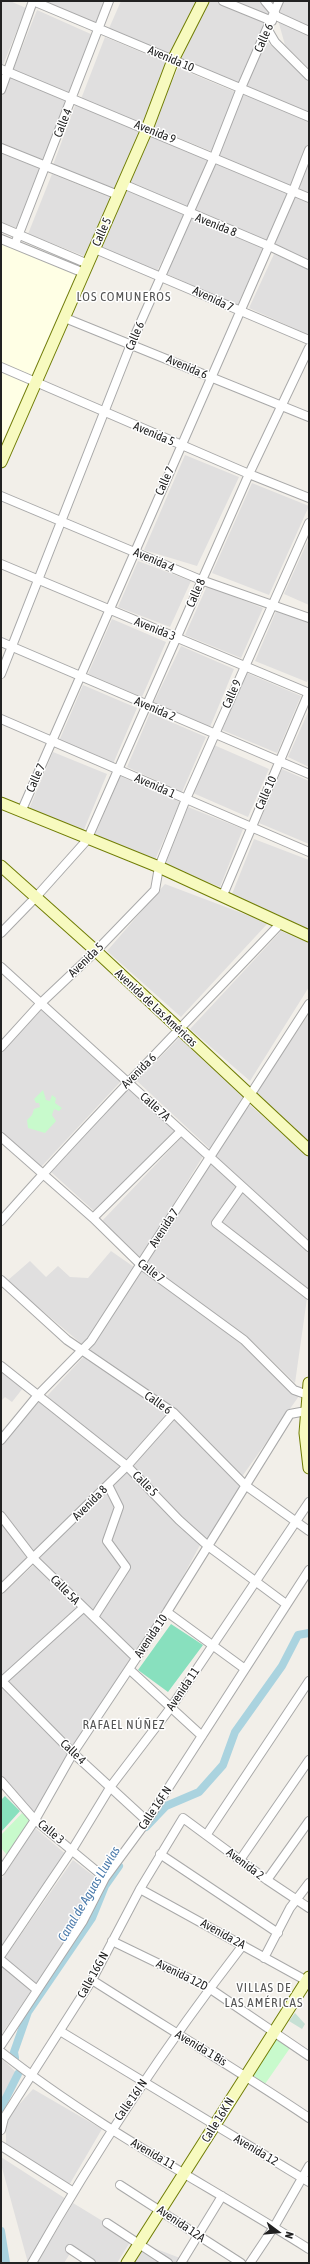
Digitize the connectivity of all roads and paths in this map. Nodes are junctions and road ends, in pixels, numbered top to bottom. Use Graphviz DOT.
graph roads {
  1 [pos="33,1"];
  2 [pos="109,1"];
  3 [pos="203,1"];
  4 [pos="223,1"];
  5 [pos="265,1"];
  6 [pos="279,1"];
  7 [pos="273,16"];
  8 [pos="97,28"];
  9 [pos="268,30"];
  10 [pos="309,31"];
  11 [pos="173,60"];
  12 [pos="5,70"];
  13 [pos="309,76"];
  14 [pos="241,88"];
  15 [pos="1,90"];
  16 [pos="72,98"];
  17 [pos="309,117"];
  18 [pos="147,129"];
  19 [pos="1,148"];
  20 [pos="309,150"];
  21 [pos="214,157"];
  22 [pos="46,166"];
  23 [pos="123,184"];
  24 [pos="293,191"];
  25 [pos="118,195"];
  26 [pos="309,198"];
  27 [pos="189,214"];
  28 [pos="1,227"];
  29 [pos="18,235"];
  30 [pos="1,239"];
  31 [pos="15,244"];
  32 [pos="269,246"];
  33 [pos="95,249"];
  34 [pos="309,266"];
  35 [pos="86,268"];
  36 [pos="162,276"];
  37 [pos="239,312"];
  38 [pos="65,318"];
  39 [pos="309,340"];
  40 [pos="132,344"];
  41 [pos="309,348"];
  42 [pos="1,367"];
  43 [pos="210,377"];
  44 [pos="36,383"];
  45 [pos="282,405"];
  46 [pos="104,412"];
  47 [pos="309,417"];
  48 [pos="181,445"];
  49 [pos="1,462"];
  50 [pos="249,474"];
  51 [pos="1,496"];
  52 [pos="309,498"];
  53 [pos="63,522"];
  54 [pos="309,523"];
  55 [pos="135,551"];
  56 [pos="1,564"];
  57 [pos="39,580"];
  58 [pos="201,580"];
  59 [pos="273,605"];
  60 [pos="109,610"];
  61 [pos="309,618"];
  62 [pos="176,638"];
  63 [pos="1,642"];
  64 [pos="12,647"];
  65 [pos="245,666"];
  66 [pos="1,674"];
  67 [pos="81,675"];
  68 [pos="309,693"];
  69 [pos="146,706"];
  70 [pos="1,719"];
  71 [pos="215,734"];
  72 [pos="52,742"];
  73 [pos="280,761"];
  74 [pos="119,770"];
  75 [pos="309,774"];
  76 [pos="186,800"];
  77 [pos="1,803"];
  78 [pos="21,812"];
  79 [pos="251,826"];
  80 [pos="87,840"];
  81 [pos="309,852"];
  82 [pos="1,866"];
  83 [pos="159,867"];
  84 [pos="223,895"];
  85 [pos="36,897"];
  86 [pos="281,922"];
  87 [pos="1,932"];
  88 [pos="309,936"];
  89 [pos="96,951"];
  90 [pos="1,967"];
  91 [pos="41,1003"];
  92 [pos="309,1004"];
  93 [pos="179,1030"];
  94 [pos="1,1047"];
  95 [pos="127,1082"];
  96 [pos="250,1096"];
  97 [pos="181,1131"];
  98 [pos="1,1137"];
  99 [pos="309,1150"];
  100 [pos="210,1157"];
  101 [pos="43,1173"];
  102 [pos="242,1186"];
  103 [pos="93,1218"];
  104 [pos="1,1221"];
  105 [pos="309,1247"];
  106 [pos="140,1264"];
  107 [pos="1,1280"];
  108 [pos="309,1295"];
  109 [pos="82,1351"];
  110 [pos="1,1366"];
  111 [pos="309,1383"];
  112 [pos="38,1395"];
  113 [pos="308,1395"];
  114 [pos="306,1411"];
  115 [pos="174,1413"];
  116 [pos="1,1440"];
  117 [pos="127,1466"];
  118 [pos="309,1468"];
  119 [pos="108,1485"];
  120 [pos="245,1485"];
  121 [pos="309,1502"];
  122 [pos="1,1516"];
  123 [pos="294,1522"];
  124 [pos="309,1531"];
  125 [pos="208,1546"];
  126 [pos="34,1559"];
  127 [pos="309,1570"];
  128 [pos="255,1581"];
  129 [pos="1,1589"];
  130 [pos="286,1604"];
  131 [pos="83,1608"];
  132 [pos="167,1612"];
  133 [pos="94,1618"];
  134 [pos="212,1645"];
  135 [pos="136,1658"];
  136 [pos="130,1669"];
  137 [pos="245,1669"];
  138 [pos="1,1681"];
  139 [pos="309,1681"];
  140 [pos="172,1706"];
  141 [pos="202,1736"];
  142 [pos="73,1753"];
  143 [pos="309,1760"];
  144 [pos="1,1781"];
  145 [pos="111,1786"];
  146 [pos="183,1818"];
  147 [pos="36,1820"];
  148 [pos="147,1821"];
  149 [pos="309,1821"];
  150 [pos="207,1834"];
  151 [pos="72,1850"];
  152 [pos="160,1854"];
  153 [pos="240,1860"];
  154 [pos="4,1861"];
  155 [pos="1,1871"];
  156 [pos="105,1878"];
  157 [pos="267,1880"];
  158 [pos="309,1883"];
  159 [pos="140,1889"];
  160 [pos="297,1900"];
  161 [pos="309,1908"];
  162 [pos="278,1933"];
  163 [pos="112,1941"];
  164 [pos="243,1945"];
  165 [pos="1,1955"];
  166 [pos="264,1958"];
  167 [pos="1,1960"];
  168 [pos="308,1979"];
  169 [pos="92,1980"];
  170 [pos="209,1988"];
  171 [pos="37,1990"];
  172 [pos="60,2032"];
  173 [pos="274,2032"];
  174 [pos="176,2034"];
  175 [pos="1,2045"];
  176 [pos="1,2052"];
  177 [pos="309,2056"];
  178 [pos="246,2075"];
  179 [pos="32,2076"];
  180 [pos="144,2082"];
  181 [pos="309,2118"];
  182 [pos="215,2125"];
  183 [pos="1,2130"];
  184 [pos="111,2130"];
  185 [pos="1,2146"];
  186 [pos="309,2166"];
  187 [pos="184,2172"];
  188 [pos="305,2180"];
  189 [pos="120,2185"];
  190 [pos="72,2191"];
  191 [pos="222,2196"];
  192 [pos="160,2210"];
  193 [pos="107,2222"];
  194 [pos="274,2227"];
  195 [pos="198,2235"];
  196 [pos="139,2244"];
  197 [pos="70,2249"];
  198 [pos="309,2249"];
  199 [pos="32,2263"];
  200 [pos="91,2263"];
  201 [pos="127,2263"];
  202 [pos="168,2263"];
  203 [pos="181,2263"];
  204 [pos="241,2263"];
  205 [pos="250,2263"];
  1 -- 8 [label="street, Avenida 10"];
  1 -- 12 [label="street"];
  2 -- 8 [label="street, Calle 4"];
  3 -- 11 [label="main road, Calle 5"];
  4 -- 7 [label="street"];
  5 -- 7 [label="street"];
  6 -- 7 [label="street, Calle 6"];
  7 -- 9 [label="street, Calle 6"];
  7 -- 10 [label="street"];
  8 -- 11 [label="street, Avenida 10"];
  8 -- 16 [label="street, Calle 4"];
  9 -- 13 [label="street"];
  9 -- 14 [label="street, Calle 6"];
  11 -- 14 [label="street, Avenida 10"];
  11 -- 18 [label="main road, Calle 5"];
  12 -- 15 [label="street"];
  12 -- 16 [label="street, Avenida 9"];
  14 -- 17 [label="street, Avenida 10"];
  14 -- 21 [label="street, Calle 6"];
  16 -- 18 [label="street, Avenida 9"];
  16 -- 22 [label="street, Calle 4"];
  18 -- 21 [label="street, Avenida 9"];
  18 -- 23 [label="main road, Calle 5"];
  19 -- 22 [label="street"];
  20 -- 24 [label="street, Calle 7"];
  21 -- 24 [label="street, Avenida 9"];
  21 -- 27 [label="street, Calle 6"];
  22 -- 25 [label="street"];
  22 -- 29 [label="street, Calle 4"];
  23 -- 25 [label="main road, Calle 5"];
  23 -- 27 [label="street, Avenida 8"];
  24 -- 26 [label="street, Avenida 9"];
  24 -- 32 [label="street, Calle 7"];
  25 -- 33 [label="main road, Calle 5"];
  27 -- 32 [label="street, Avenida 8"];
  27 -- 36 [label="street, Calle 6"];
  28 -- 29 [label="street"];
  29 -- 31 [label="street, Calle 4"];
  29 -- 35 [label="street"];
  30 -- 31 [label="street"];
  31 -- 35 [label="street"];
  32 -- 34 [label="street, Avenida 8"];
  32 -- 37 [label="street, Calle 7"];
  33 -- 35 [label="main road, Calle 5"];
  33 -- 36 [label="street, Avenida 7"];
  35 -- 38 [label="main road, Calle 5"];
  36 -- 37 [label="street, Avenida 7"];
  36 -- 40 [label="street, Calle 6"];
  37 -- 39 [label="street, Avenida 7"];
  37 -- 43 [label="street, Calle 7"];
  38 -- 40 [label="street, Avenida 6"];
  38 -- 44 [label="main road, Calle 5"];
  40 -- 43 [label="street, Avenida 6"];
  40 -- 46 [label="street, Calle 6"];
  41 -- 45 [label="street, Calle 8"];
  42 -- 44 [label="street, Avenida 5"];
  43 -- 45 [label="street, Avenida 6"];
  43 -- 48 [label="street, Calle 7"];
  44 -- 46 [label="street, Avenida 5"];
  44 -- 49 [label="main road, Calle 5"];
  45 -- 47 [label="street, Avenida 6"];
  45 -- 50 [label="street, Calle 8"];
  46 -- 48 [label="street, Avenida 5"];
  46 -- 53 [label="street, Calle 6"];
  48 -- 50 [label="street, Avenida 5"];
  48 -- 55 [label="street, Calle 7"];
  50 -- 52 [label="street, Avenida 5"];
  50 -- 58 [label="street, Calle 8"];
  51 -- 53 [label="street, Avenida 4"];
  53 -- 55 [label="street, Avenida 4"];
  53 -- 57 [label="street, Calle 6"];
  54 -- 59 [label="street, Calle 9"];
  55 -- 58 [label="street, Avenida 4"];
  55 -- 60 [label="street, Calle 7"];
  56 -- 57 [label="street, Avenida 3"];
  57 -- 60 [label="street, Avenida 3"];
  57 -- 64 [label="street, Calle 6"];
  58 -- 59 [label="street, Avenida 4"];
  58 -- 62 [label="street, Calle 8"];
  59 -- 61 [label="street, Avenida 4"];
  59 -- 65 [label="street, Calle 9"];
  60 -- 62 [label="street, Avenida 3"];
  60 -- 67 [label="street, Calle 7"];
  62 -- 65 [label="street, Avenida 3"];
  62 -- 69 [label="street, Calle 8"];
  63 -- 64 [label="street, Avenida 2"];
  64 -- 66 [label="street, Calle 6"];
  64 -- 67 [label="street, Avenida 2"];
  65 -- 68 [label="street, Avenida 3"];
  65 -- 71 [label="street, Calle 9"];
  67 -- 69 [label="street, Avenida 2"];
  67 -- 72 [label="street, Calle 7"];
  68 -- 73 [label="street, Calle 10"];
  69 -- 71 [label="street, Avenida 2"];
  69 -- 74 [label="street, Calle 8"];
  70 -- 72 [label="street, Avenida 1"];
  71 -- 73 [label="street, Avenida 2"];
  71 -- 76 [label="street, Calle 9"];
  72 -- 74 [label="street, Avenida 1"];
  72 -- 78 [label="street, Calle 7"];
  73 -- 75 [label="street, Avenida 2"];
  73 -- 79 [label="street, Calle 10"];
  74 -- 76 [label="street, Avenida 1"];
  74 -- 80 [label="street, Calle 8"];
  76 -- 79 [label="street, Avenida 1"];
  76 -- 83 [label="street, Calle 9"];
  77 -- 78 [label="main road"];
  78 -- 80 [label="main road"];
  79 -- 81 [label="street, Avenida 1"];
  79 -- 84 [label="street, Calle 10"];
  80 -- 83 [label="main road"];
  80 -- 85 [label="street"];
  82 -- 85 [label="main road, Avenida de Las Américas"];
  83 -- 84 [label="main road"];
  83 -- 89 [label="street, Avenida 5"];
  84 -- 86 [label="main road"];
  85 -- 87 [label="street"];
  85 -- 89 [label="main road, Avenida de Las Américas"];
  86 -- 88 [label="main road"];
  86 -- 93 [label="street, Avenida 6"];
  89 -- 91 [label="street, Avenida 5"];
  89 -- 93 [label="main road, Avenida de Las Américas"];
  90 -- 91 [label="street, Calle 7A"];
  91 -- 94 [label="street, Avenida 5"];
  91 -- 95 [label="street, Calle 7A"];
  92 -- 96 [label="street, Avenida 7"];
  93 -- 95 [label="street, Avenida 6"];
  93 -- 96 [label="main road, Avenida de Las Américas"];
  95 -- 97 [label="street, Calle 7A"];
  95 -- 101 [label="street, Avenida 6"];
  96 -- 99 [label="main road, Avenida de Las Américas"];
  96 -- 100 [label="street, Avenida 7"];
  97 -- 100 [label="street, Calle 7A"];
  97 -- 103 [label="street"];
  98 -- 101 [label="street, Calle 7"];
  100 -- 102 [label="street, Calle 7A"];
  100 -- 106 [label="street, Avenida 7"];
  101 -- 103 [label="street, Calle 7"];
  101 -- 104 [label="street, Avenida 6"];
  102 -- 105 [label="street, Calle 7A"];
  102 -- 108 [label="street"];
  103 -- 106 [label="street, Calle 7"];
  106 -- 109 [label="street, Avenida 7"];
  106 -- 113 [label="street, Calle 7"];
  107 -- 109 [label="street, Calle 6"];
  109 -- 112 [label="street, Avenida 7"];
  109 -- 115 [label="street, Calle 6"];
  110 -- 112 [label="street, Calle 5"];
  111 -- 113 [label="main road"];
  112 -- 116 [label="street, Avenida 7"];
  112 -- 117 [label="street, Calle 5"];
  113 -- 114 [label="main road"];
  114 -- 118 [label="main road"];
  114 -- 120 [label="street, Avenida 10"];
  115 -- 117 [label="street, Avenida 8"];
  115 -- 120 [label="street, Calle 6"];
  117 -- 119 [label="street, Avenida 8"];
  117 -- 125 [label="street, Calle 5"];
  119 -- 126 [label="street, Avenida 8"];
  119 -- 133 [label="street"];
  120 -- 123 [label="street, Calle 6"];
  120 -- 125 [label="street, Avenida 10"];
  121 -- 123 [label="street, Avenida 11"];
  122 -- 126 [label="street, Calle 5A"];
  123 -- 124 [label="street, Calle 6"];
  123 -- 128 [label="street, Avenida 11"];
  125 -- 128 [label="street, Calle 5"];
  125 -- 132 [label="street, Avenida 10"];
  126 -- 129 [label="street, Avenida 8"];
  126 -- 131 [label="street, Calle 5A"];
  127 -- 130 [label="street, Calle 16F N"];
  128 -- 130 [label="street, Calle 5"];
  128 -- 134 [label="street, Avenida 11"];
  130 -- 137 [label="street, Calle 16F N"];
  131 -- 133 [label="street, Calle 5A"];
  131 -- 138 [label="street"];
  132 -- 134 [label="street"];
  132 -- 135 [label="street, Avenida 10"];
  133 -- 135 [label="street, Calle 5A"];
  134 -- 137 [label="street"];
  134 -- 140 [label="street, Avenida 11"];
  135 -- 136 [label="street, Avenida 10"];
  136 -- 140 [label="street"];
  136 -- 142 [label="street, Avenida 10"];
  137 -- 141 [label="street, Calle 16F N"];
  138 -- 142 [label="street, Calle 4"];
  139 -- 150 [label="street"];
  140 -- 141 [label="street"];
  140 -- 145 [label="street, Avenida 11"];
  141 -- 148 [label="street, Calle 16F N"];
  142 -- 145 [label="street, Calle 4"];
  142 -- 147 [label="street, Avenida 10"];
  143 -- 153 [label="street"];
  144 -- 147 [label="street, Calle 3"];
  145 -- 148 [label="street, Calle 4"];
  145 -- 151 [label="street, Avenida 11"];
  146 -- 150 [label="street, Avenida 2"];
  146 -- 152 [label="street, Calle 16G N"];
  147 -- 151 [label="street, Calle 3"];
  147 -- 154 [label="street, Avenida 10"];
  148 -- 156 [label="street, Calle 16F N"];
  149 -- 157 [label="street"];
  150 -- 153 [label="street, Avenida 2"];
  151 -- 156 [label="street, Calle 3"];
  151 -- 165 [label="street, Avenida 11"];
  152 -- 159 [label="street, Calle 16G N"];
  152 -- 162 [label="street"];
  153 -- 157 [label="street, Avenida 2"];
  154 -- 155 [label="street, Avenida 10"];
  156 -- 171 [label="street, Calle 16F N"];
  157 -- 160 [label="street, Avenida 2"];
  158 -- 160 [label="street"];
  159 -- 163 [label="street, Calle 16G N"];
  159 -- 164 [label="street, Avenida 2A"];
  160 -- 161 [label="street, Avenida 2"];
  160 -- 162 [label="street"];
  162 -- 166 [label="street"];
  163 -- 169 [label="street, Calle 16G N"];
  163 -- 170 [label="street, Avenida 12D"];
  164 -- 166 [label="street, Avenida 2A"];
  164 -- 170 [label="street, Calle 16I N"];
  166 -- 168 [label="street, Avenida 2A"];
  167 -- 171 [label="street"];
  168 -- 173 [label="main road, Calle 16K N"];
  169 -- 172 [label="street, Calle 16G N"];
  169 -- 174 [label="street, Avenida 1 Bis"];
  170 -- 173 [label="street, Avenida 12D"];
  170 -- 174 [label="street, Calle 16I N"];
  171 -- 175 [label="street, Calle 16F N"];
  172 -- 179 [label="street, Calle 16G N"];
  172 -- 180 [label="street, Avenida 12"];
  173 -- 177 [label="street, Avenida 12D"];
  173 -- 178 [label="main road, Calle 16K N"];
  174 -- 178 [label="street, Avenida 1 Bis"];
  174 -- 180 [label="street, Calle 16I N"];
  176 -- 179 [label="street, Avenida 11"];
  178 -- 181 [label="street, Avenida 1 Bis"];
  178 -- 182 [label="main road, Calle 16K N"];
  179 -- 183 [label="street, Calle 16G N"];
  179 -- 184 [label="street, Avenida 11"];
  180 -- 182 [label="street, Avenida 12"];
  180 -- 184 [label="street, Calle 16I N"];
  182 -- 187 [label="main road, Calle 16K N"];
  182 -- 188 [label="street, Avenida 12"];
  184 -- 187 [label="street, Avenida 11"];
  184 -- 190 [label="street, Calle 16I N"];
  185 -- 190 [label="street"];
  186 -- 188 [label="street"];
  187 -- 191 [label="street, Avenida 11"];
  187 -- 192 [label="main road, Calle 16K N"];
  188 -- 194 [label="street"];
  189 -- 192 [label="street, Avenida 12A"];
  190 -- 199 [label="street, Calle 16I N"];
  191 -- 194 [label="street, Avenida 11"];
  191 -- 195 [label="street"];
  192 -- 195 [label="street, Avenida 12A"];
  192 -- 196 [label="main road, Calle 16K N"];
  193 -- 196 [label="street"];
  194 -- 198 [label="street, Avenida 11"];
  194 -- 205 [label="street"];
  195 -- 203 [label="street"];
  195 -- 204 [label="street, Avenida 12A"];
  196 -- 201 [label="main road, Calle 16K N"];
  196 -- 202 [label="street"];
  197 -- 200 [label="street"];
}
